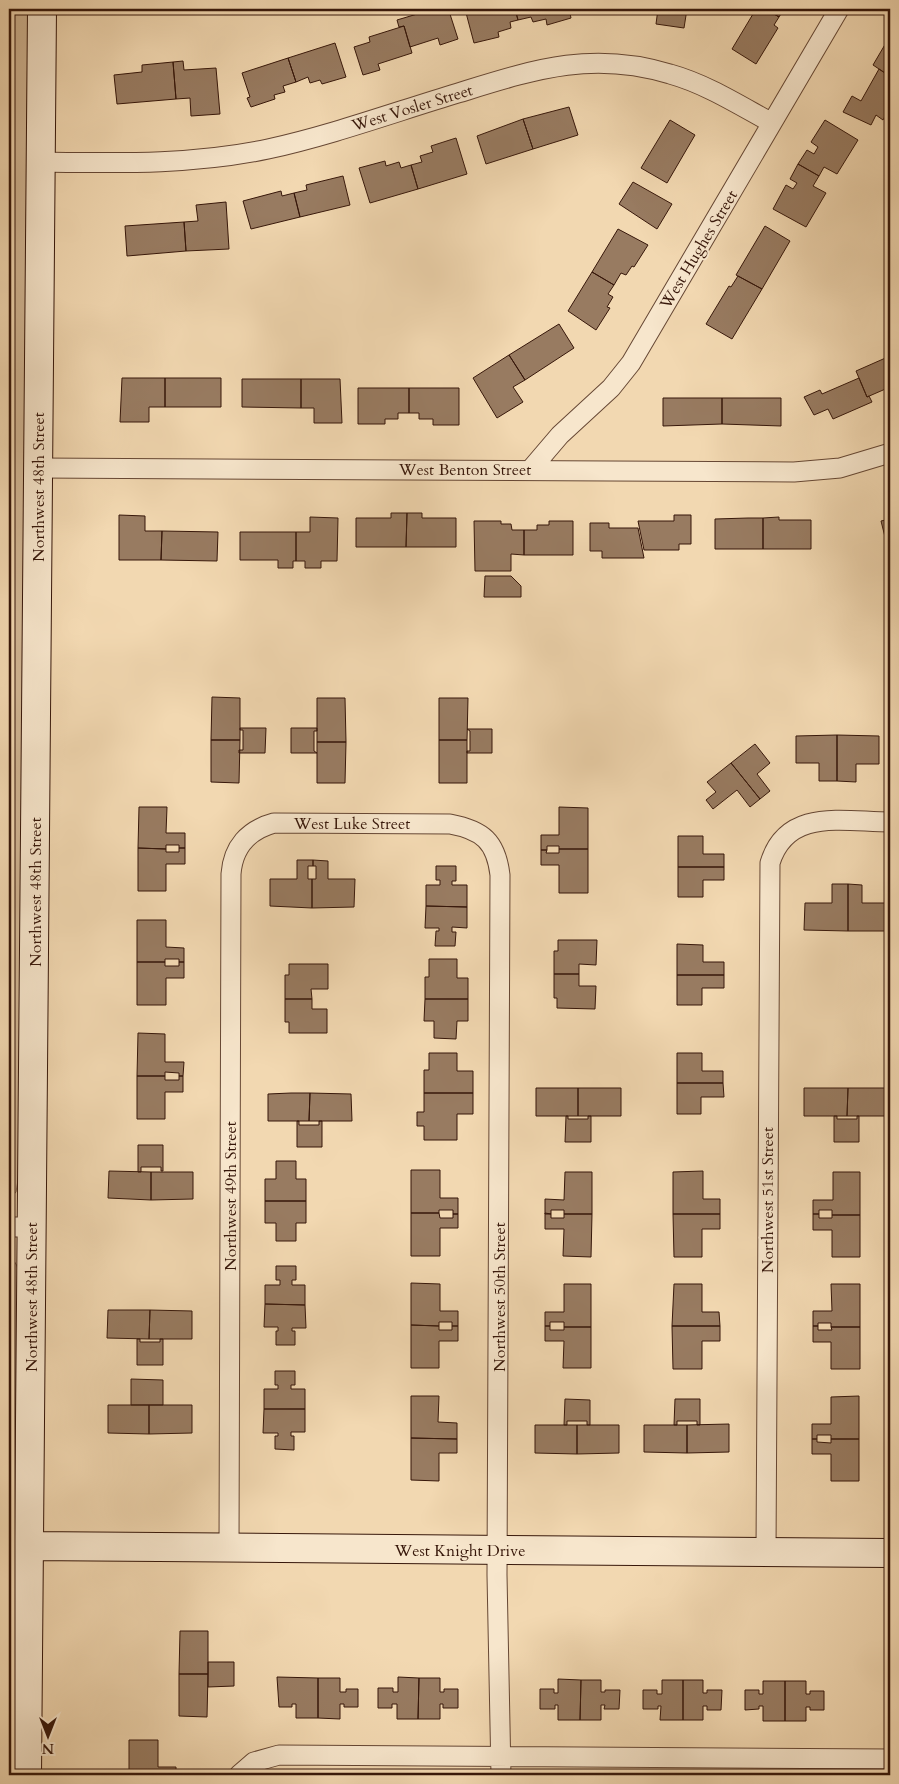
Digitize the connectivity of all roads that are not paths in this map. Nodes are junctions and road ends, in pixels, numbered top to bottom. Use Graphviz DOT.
graph roads {
  1 [pos="42,9"];
  2 [pos="840,9"];
  3 [pos="772,123"];
  4 [pos="41,162"];
  5 [pos="890,453"];
  6 [pos="38,468"];
  7 [pos="530,469"];
  8 [pos="890,822"];
  9 [pos="472,829"];
  10 [pos="240,845"];
  11 [pos="20,1227"];
  12 [pos="29,1546"];
  13 [pos="229,1549"];
  14 [pos="498,1551"];
  15 [pos="766,1552"];
  16 [pos="890,1553"];
  17 [pos="890,1759"];
  18 [pos="500,1766"];
  19 [pos="27,1775"];
  20 [pos="239,1775"];
  1 -- 4 [label="main road, Northwest 48th Street"];
  2 -- 3 [label="street, West Hughes Street"];
  3 -- 4 [label="street, West Vosler Street"];
  3 -- 7 [label="street, West Hughes Street"];
  4 -- 6 [label="main road, Northwest 48th Street"];
  5 -- 7 [label="street, West Benton Street"];
  6 -- 7 [label="street, West Benton Street"];
  6 -- 11 [label="main road, Northwest 48th Street"];
  8 -- 15 [label="street, Northwest 51st Street"];
  9 -- 10 [label="street, West Luke Street"];
  9 -- 14 [label="street, Northwest 50th Street"];
  10 -- 13 [label="street, Northwest 49th Street"];
  11 -- 12 [label="main road, Northwest 48th Street"];
  12 -- 13 [label="main road, West Knight Drive"];
  12 -- 19 [label="main road, Northwest 48th Street"];
  13 -- 14 [label="main road, West Knight Drive"];
  14 -- 15 [label="main road, West Knight Drive"];
  14 -- 18 [label="street, Northwest 50th Street"];
  15 -- 16 [label="main road, West Knight Drive"];
  17 -- 18 [label="street"];
  18 -- 20 [label="street"];
}
